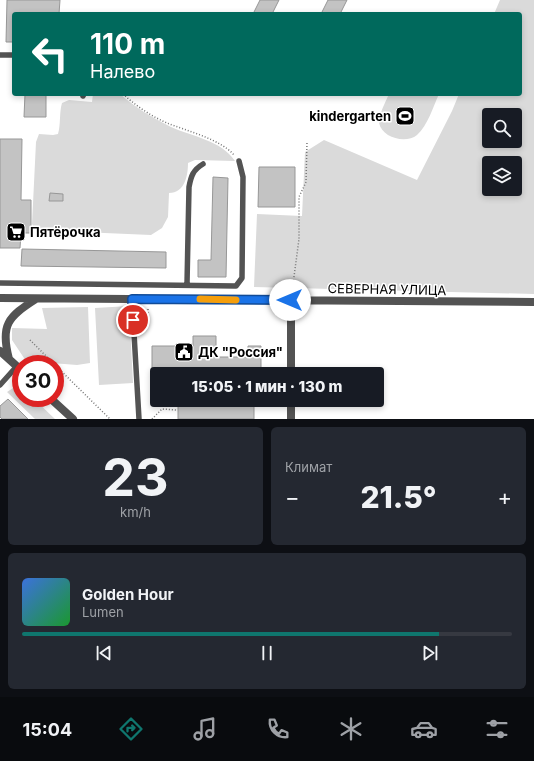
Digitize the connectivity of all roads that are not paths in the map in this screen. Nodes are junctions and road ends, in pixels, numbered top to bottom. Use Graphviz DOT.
graph roads {
  1 [pos="0,55"];
  2 [pos="12,55"];
  3 [pos="239,162"];
  4 [pos="203,164"];
  5 [pos="0,283"];
  6 [pos="187,284"];
  7 [pos="0,298"];
  8 [pos="36,298"];
  9 [pos="132,299"];
  10 [pos="290,300"];
  11 [pos="534,302"];
  12 [pos="0,351"];
  13 [pos="9,359"];
  14 [pos="12,362"];
  15 [pos="291,367"];
  16 [pos="12,374"];
  17 [pos="0,385"];
  18 [pos="60,407"];
  19 [pos="291,407"];
  20 [pos="73,419"];
  21 [pos="139,419"];
  22 [pos="291,419"];
  1 -- 2 [label="lane"];
  3 -- 6 [label="lane"];
  4 -- 6 [label="lane"];
  5 -- 6 [label="lane"];
  7 -- 8 [label="street, СЕВЕРНАЯ УЛИЦА"];
  8 -- 9 [label="street, СЕВЕРНАЯ УЛИЦА"];
  8 -- 13 [label="street"];
  9 -- 10 [label="street, СЕВЕРНАЯ УЛИЦА"];
  9 -- 21 [label="lane"];
  10 -- 11 [label="street, СЕВЕРНАЯ УЛИЦА"];
  10 -- 15 [label="street"];
  12 -- 13 [label="street"];
  13 -- 14 [label="street"];
  16 -- 17 [label="lane"];
  18 -- 20 [label="street"];
  19 -- 22 [label="street"];
}
